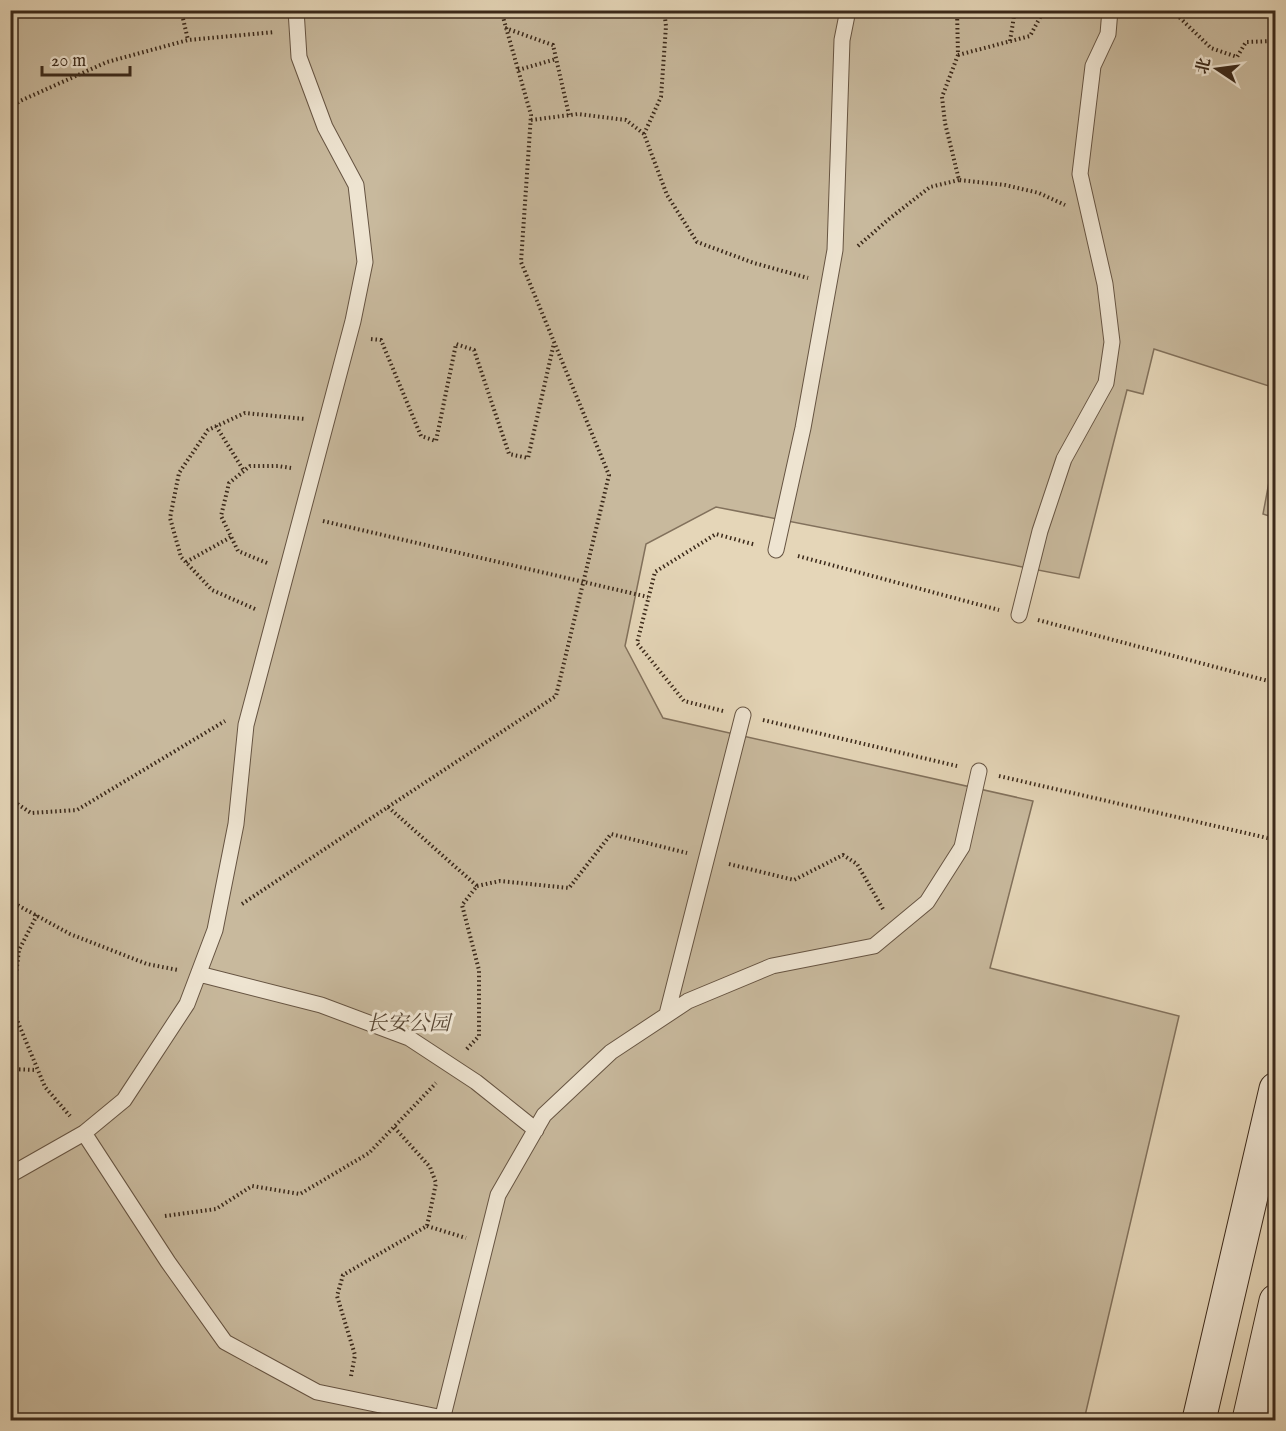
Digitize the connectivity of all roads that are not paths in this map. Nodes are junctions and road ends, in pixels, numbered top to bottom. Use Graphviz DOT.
graph roads {
  1 [pos="296,10"];
  2 [pos="848,10"];
  3 [pos="1110,10"];
  4 [pos="776,550"];
  5 [pos="1019,615"];
  6 [pos="743,715"];
  7 [pos="979,771"];
  8 [pos="199,974"];
  9 [pos="668,1014"];
  10 [pos="1275,1089"];
  11 [pos="536,1130"];
  12 [pos="84,1133"];
  13 [pos="10,1175"];
  14 [pos="1275,1301"];
  15 [pos="443,1419"];
  16 [pos="1199,1420"];
  17 [pos="1249,1420"];
  1 -- 8 [label="lane"];
  2 -- 4 [label="lane"];
  3 -- 5 [label="lane"];
  6 -- 9 [label="lane"];
  7 -- 9 [label="lane"];
  8 -- 11 [label="lane"];
  8 -- 12 [label="lane"];
  9 -- 11 [label="lane"];
  10 -- 16 [label="main road"];
  11 -- 15 [label="lane"];
  12 -- 13 [label="lane"];
  12 -- 15 [label="lane"];
  14 -- 17 [label="main road"];
}
